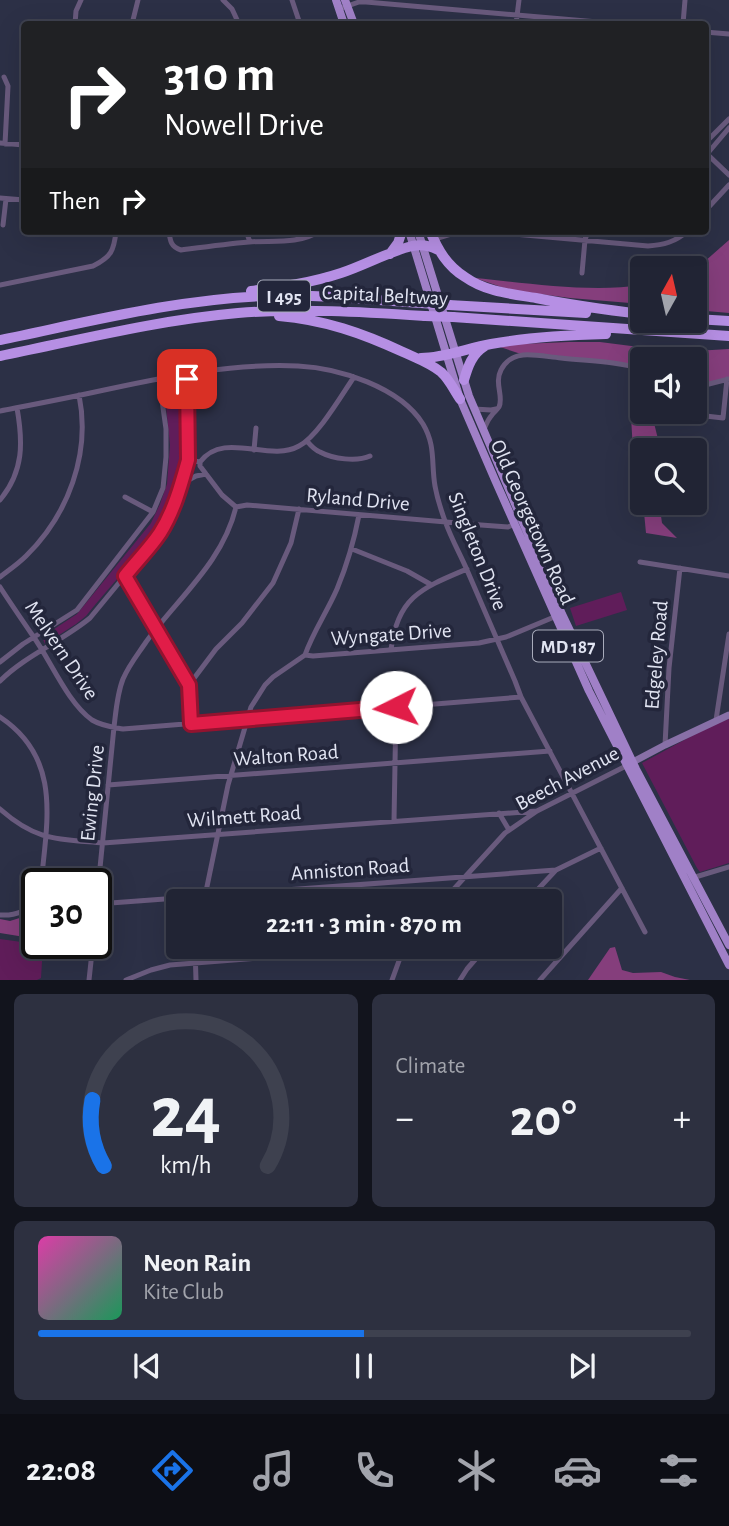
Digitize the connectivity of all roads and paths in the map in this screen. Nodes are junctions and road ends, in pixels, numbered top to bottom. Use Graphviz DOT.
graph roads {
  1 [pos="81,0"];
  2 [pos="138,0"];
  3 [pos="223,0"];
  4 [pos="292,0"];
  5 [pos="336,0"];
  6 [pos="519,0"];
  7 [pos="685,0"];
  8 [pos="344,5"];
  9 [pos="517,15"];
  10 [pos="75,21"];
  11 [pos="133,21"];
  12 [pos="238,21"];
  13 [pos="299,21"];
  14 [pos="352,21"];
  15 [pos="516,21"];
  16 [pos="586,21"];
  17 [pos="683,21"];
  18 [pos="709,32"];
  19 [pos="729,34"];
  20 [pos="5,77"];
  21 [pos="729,118"];
  22 [pos="729,128"];
  23 [pos="709,139"];
  24 [pos="2,143"];
  25 [pos="21,145"];
  26 [pos="709,150"];
  27 [pos="709,156"];
  28 [pos="729,175"];
  29 [pos="729,185"];
  30 [pos="3,198"];
  31 [pos="21,200"];
  32 [pos="709,207"];
  33 [pos="4,225"];
  34 [pos="116,235"];
  35 [pos="169,235"];
  36 [pos="247,235"];
  37 [pos="313,235"];
  38 [pos="401,235"];
  39 [pos="411,235"];
  40 [pos="418,235"];
  41 [pos="434,235"];
  42 [pos="520,235"];
  43 [pos="587,235"];
  44 [pos="681,235"];
  45 [pos="585,240"];
  46 [pos="250,242"];
  47 [pos="418,246"];
  48 [pos="438,250"];
  49 [pos="390,254"];
  50 [pos="582,273"];
  51 [pos="0,285"];
  52 [pos="426,303"];
  53 [pos="147,310"];
  54 [pos="630,313"];
  55 [pos="630,314"];
  56 [pos="212,316"];
  57 [pos="707,320"];
  58 [pos="729,321"];
  59 [pos="630,330"];
  60 [pos="630,333"];
  61 [pos="680,333"];
  62 [pos="729,336"];
  63 [pos="0,340"];
  64 [pos="486,345"];
  65 [pos="450,353"];
  66 [pos="0,356"];
  67 [pos="416,358"];
  68 [pos="630,365"];
  69 [pos="187,374"];
  70 [pos="354,377"];
  71 [pos="159,379"];
  72 [pos="728,379"];
  73 [pos="464,380"];
  74 [pos="707,384"];
  75 [pos="79,395"];
  76 [pos="460,399"];
  77 [pos="17,408"];
  78 [pos="499,408"];
  79 [pos="474,409"];
  80 [pos="0,411"];
  81 [pos="707,415"];
  82 [pos="256,428"];
  83 [pos="483,431"];
  84 [pos="307,441"];
  85 [pos="254,450"];
  86 [pos="370,456"];
  87 [pos="188,460"];
  88 [pos="200,462"];
  89 [pos="206,474"];
  90 [pos="181,484"];
  91 [pos="125,497"];
  92 [pos="0,500"];
  93 [pos="236,507"];
  94 [pos="299,509"];
  95 [pos="153,512"];
  96 [pos="359,515"];
  97 [pos="445,522"];
  98 [pos="518,523"];
  99 [pos="352,549"];
  100 [pos="640,562"];
  101 [pos="680,568"];
  102 [pos="467,569"];
  103 [pos="125,576"];
  104 [pos="729,576"];
  105 [pos="0,577"];
  106 [pos="430,584"];
  107 [pos="0,587"];
  108 [pos="558,616"];
  109 [pos="157,628"];
  110 [pos="729,634"];
  111 [pos="34,637"];
  112 [pos="497,640"];
  113 [pos="391,650"];
  114 [pos="42,651"];
  115 [pos="304,655"];
  116 [pos="0,662"];
  117 [pos="0,681"];
  118 [pos="189,685"];
  119 [pos="394,685"];
  120 [pos="521,697"];
  121 [pos="396,707"];
  122 [pos="729,715"];
  123 [pos="0,716"];
  124 [pos="248,718"];
  125 [pos="716,720"];
  126 [pos="191,724"];
  127 [pos="114,727"];
  128 [pos="665,745"];
  129 [pos="550,751"];
  130 [pos="396,763"];
  131 [pos="629,764"];
  132 [pos="232,775"];
  133 [pos="108,785"];
  134 [pos="573,793"];
  135 [pos="0,809"];
  136 [pos="537,811"];
  137 [pos="499,813"];
  138 [pos="394,821"];
  139 [pos="509,830"];
  140 [pos="218,834"];
  141 [pos="45,836"];
  142 [pos="103,842"];
  143 [pos="601,848"];
  144 [pos="729,867"];
  145 [pos="42,868"];
  146 [pos="100,868"];
  147 [pos="555,870"];
  148 [pos="465,876"];
  149 [pos="690,879"];
  150 [pos="622,888"];
  151 [pos="206,889"];
  152 [pos="317,889"];
  153 [pos="454,889"];
  154 [pos="538,889"];
  155 [pos="166,901"];
  156 [pos="112,905"];
  157 [pos="21,912"];
  158 [pos="0,915"];
  159 [pos="645,932"];
  160 [pos="729,945"];
  161 [pos="91,959"];
  162 [pos="235,959"];
  163 [pos="400,959"];
  164 [pos="476,959"];
  165 [pos="195,962"];
  166 [pos="729,965"];
  167 [pos="89,980"];
  168 [pos="126,980"];
  169 [pos="197,980"];
  170 [pos="392,980"];
  171 [pos="460,980"];
  172 [pos="540,980"];
  1 -- 10 [label="street"];
  2 -- 11 [label="street"];
  3 -- 12 [label="street"];
  4 -- 13 [label="street"];
  5 -- 8 [label="main road"];
  6 -- 9 [label="street"];
  7 -- 17 [label="street"];
  8 -- 9 [label="street"];
  8 -- 14 [label="main road"];
  9 -- 15 [label="street"];
  9 -- 16 [label="street"];
  18 -- 19 [label="street"];
  20 -- 24 [label="street"];
  21 -- 23 [label="street"];
  22 -- 26 [label="street"];
  24 -- 25 [label="street"];
  27 -- 28 [label="street"];
  29 -- 32 [label="street"];
  30 -- 31 [label="street"];
  30 -- 33 [label="street"];
  34 -- 51 [label="street"];
  35 -- 46 [label="street"];
  36 -- 46 [label="street"];
  37 -- 46 [label="street"];
  38 -- 49 [label="highway"];
  39 -- 47 [label="main road, Old Georgetown Road / MD 187"];
  40 -- 47 [label="main road, Old Georgetown Road / MD 187"];
  41 -- 48 [label="highway"];
  42 -- 45 [label="street"];
  43 -- 45 [label="street"];
  44 -- 45 [label="street"];
  45 -- 50 [label="street"];
  47 -- 48 [label="highway"];
  47 -- 49 [label="highway"];
  47 -- 52 [label="main road, Old Georgetown Road / MD 187"];
  47 -- 65 [label="main road, Old Georgetown Road / MD 187"];
  48 -- 54 [label="highway"];
  49 -- 53 [label="highway"];
  52 -- 53 [label="highway, Capital Beltway / I 495"];
  52 -- 55 [label="highway, Capital Beltway / I 495, bridge"];
  52 -- 65 [label="main road, Old Georgetown Road / MD 187"];
  53 -- 63 [label="highway, Capital Beltway / I 495"];
  56 -- 59 [label="highway, Capital Beltway / I 495, bridge"];
  56 -- 66 [label="highway, Capital Beltway / I 495"];
  56 -- 67 [label="highway"];
  57 -- 58 [label="highway"];
  60 -- 64 [label="highway"];
  61 -- 62 [label="highway, Capital Beltway / I 495"];
  64 -- 65 [label="highway"];
  64 -- 73 [label="highway"];
  65 -- 67 [label="highway"];
  65 -- 73 [label="main road, Old Georgetown Road / MD 187"];
  65 -- 76 [label="main road, Old Georgetown Road / MD 187"];
  67 -- 76 [label="highway"];
  68 -- 78 [label="street"];
  69 -- 70 [label="street, Singleton Drive"];
  69 -- 71 [label="street, Singleton Drive"];
  69 -- 87 [label="street"];
  70 -- 84 [label="street"];
  70 -- 97 [label="street, Singleton Drive"];
  71 -- 75 [label="street, Singleton Drive"];
  71 -- 95 [label="street"];
  72 -- 74 [label="street"];
  72 -- 81 [label="street"];
  73 -- 79 [label="main road, Old Georgetown Road / MD 187"];
  75 -- 77 [label="street, Singleton Drive"];
  75 -- 105 [label="street"];
  76 -- 98 [label="main road, Old Georgetown Road / MD 187"];
  77 -- 80 [label="street, Singleton Drive"];
  77 -- 92 [label="street"];
  78 -- 79 [label="street"];
  78 -- 83 [label="street"];
  79 -- 83 [label="main road, Old Georgetown Road / MD 187"];
  82 -- 85 [label="street"];
  83 -- 98 [label="main road, Old Georgetown Road / MD 187"];
  84 -- 85 [label="street"];
  84 -- 86 [label="street"];
  85 -- 88 [label="street"];
  87 -- 88 [label="street"];
  87 -- 90 [label="street"];
  88 -- 89 [label="street"];
  89 -- 90 [label="street"];
  89 -- 93 [label="street"];
  90 -- 103 [label="street"];
  91 -- 95 [label="street"];
  93 -- 94 [label="street, Ryland Drive"];
  93 -- 109 [label="street, Ewing Drive"];
  94 -- 96 [label="street, Ryland Drive"];
  94 -- 118 [label="street"];
  95 -- 111 [label="street"];
  96 -- 97 [label="street, Ryland Drive"];
  96 -- 99 [label="street"];
  97 -- 98 [label="street, Ryland Drive"];
  97 -- 102 [label="street, Singleton Drive"];
  98 -- 108 [label="main road, Old Georgetown Road / MD 187"];
  99 -- 106 [label="street"];
  99 -- 115 [label="street"];
  100 -- 101 [label="street"];
  101 -- 104 [label="street"];
  101 -- 128 [label="street, Edgeley Road"];
  102 -- 106 [label="street"];
  102 -- 112 [label="street, Singleton Drive"];
  103 -- 109 [label="street"];
  103 -- 114 [label="street"];
  106 -- 113 [label="street"];
  107 -- 111 [label="street, Melvern Drive"];
  108 -- 112 [label="street, Wyngate Drive"];
  108 -- 131 [label="main road, Old Georgetown Road / MD 187"];
  109 -- 118 [label="street"];
  109 -- 127 [label="street, Ewing Drive"];
  110 -- 125 [label="street"];
  111 -- 114 [label="street, Melvern Drive"];
  111 -- 116 [label="street"];
  112 -- 113 [label="street, Wyngate Drive"];
  112 -- 120 [label="street, Singleton Drive"];
  113 -- 115 [label="street, Wyngate Drive"];
  114 -- 117 [label="street"];
  114 -- 127 [label="street, Melvern Drive"];
  115 -- 124 [label="street, Wyngate Drive"];
  118 -- 126 [label="street"];
  119 -- 121 [label="street"];
  120 -- 121 [label="street, Melvern Drive"];
  120 -- 129 [label="street, Singleton Drive"];
  121 -- 124 [label="street, Melvern Drive"];
  121 -- 130 [label="street"];
  122 -- 125 [label="street, Beech Avenue"];
  123 -- 141 [label="street"];
  124 -- 126 [label="street, Melvern Drive"];
  124 -- 132 [label="street, Wyngate Drive"];
  125 -- 128 [label="street, Beech Avenue"];
  126 -- 127 [label="street, Melvern Drive"];
  127 -- 133 [label="street, Ewing Drive"];
  128 -- 131 [label="street, Beech Avenue"];
  129 -- 130 [label="street, Walton Road"];
  129 -- 134 [label="street, Singleton Drive"];
  130 -- 132 [label="street, Walton Road"];
  130 -- 138 [label="street"];
  131 -- 134 [label="street, Beech Avenue"];
  131 -- 149 [label="main road, Old Georgetown Road / MD 187"];
  132 -- 133 [label="street, Walton Road"];
  132 -- 140 [label="street, Wyngate Drive"];
  133 -- 142 [label="street, Ewing Drive"];
  134 -- 136 [label="street, Beech Avenue"];
  134 -- 143 [label="street, Singleton Drive"];
  135 -- 141 [label="street, Wilmett Road"];
  136 -- 137 [label="street, Wilmett Road"];
  136 -- 139 [label="street, Beech Avenue"];
  137 -- 138 [label="street, Wilmett Road"];
  137 -- 139 [label="street"];
  138 -- 140 [label="street, Wilmett Road"];
  139 -- 148 [label="street, Beech Avenue"];
  140 -- 142 [label="street, Wilmett Road"];
  140 -- 151 [label="street, Wyngate Drive"];
  141 -- 142 [label="street, Wilmett Road"];
  141 -- 145 [label="street"];
  142 -- 146 [label="street, Ewing Drive"];
  143 -- 147 [label="street, Anniston Road"];
  143 -- 150 [label="street, Singleton Drive"];
  144 -- 149 [label="street"];
  147 -- 148 [label="street, Anniston Road"];
  147 -- 154 [label="street"];
  148 -- 152 [label="street, Anniston Road"];
  148 -- 153 [label="street, Beech Avenue"];
  149 -- 160 [label="main road, Old Georgetown Road / MD 187"];
  149 -- 166 [label="main road, Old Georgetown Road / MD 187"];
  150 -- 159 [label="street, Singleton Drive"];
  150 -- 172 [label="street"];
  155 -- 156 [label="street, Anniston Road"];
  157 -- 158 [label="street"];
  161 -- 167 [label="street"];
  162 -- 165 [label="street"];
  163 -- 170 [label="street"];
  164 -- 171 [label="street"];
  165 -- 168 [label="street"];
  165 -- 169 [label="street"];
}
